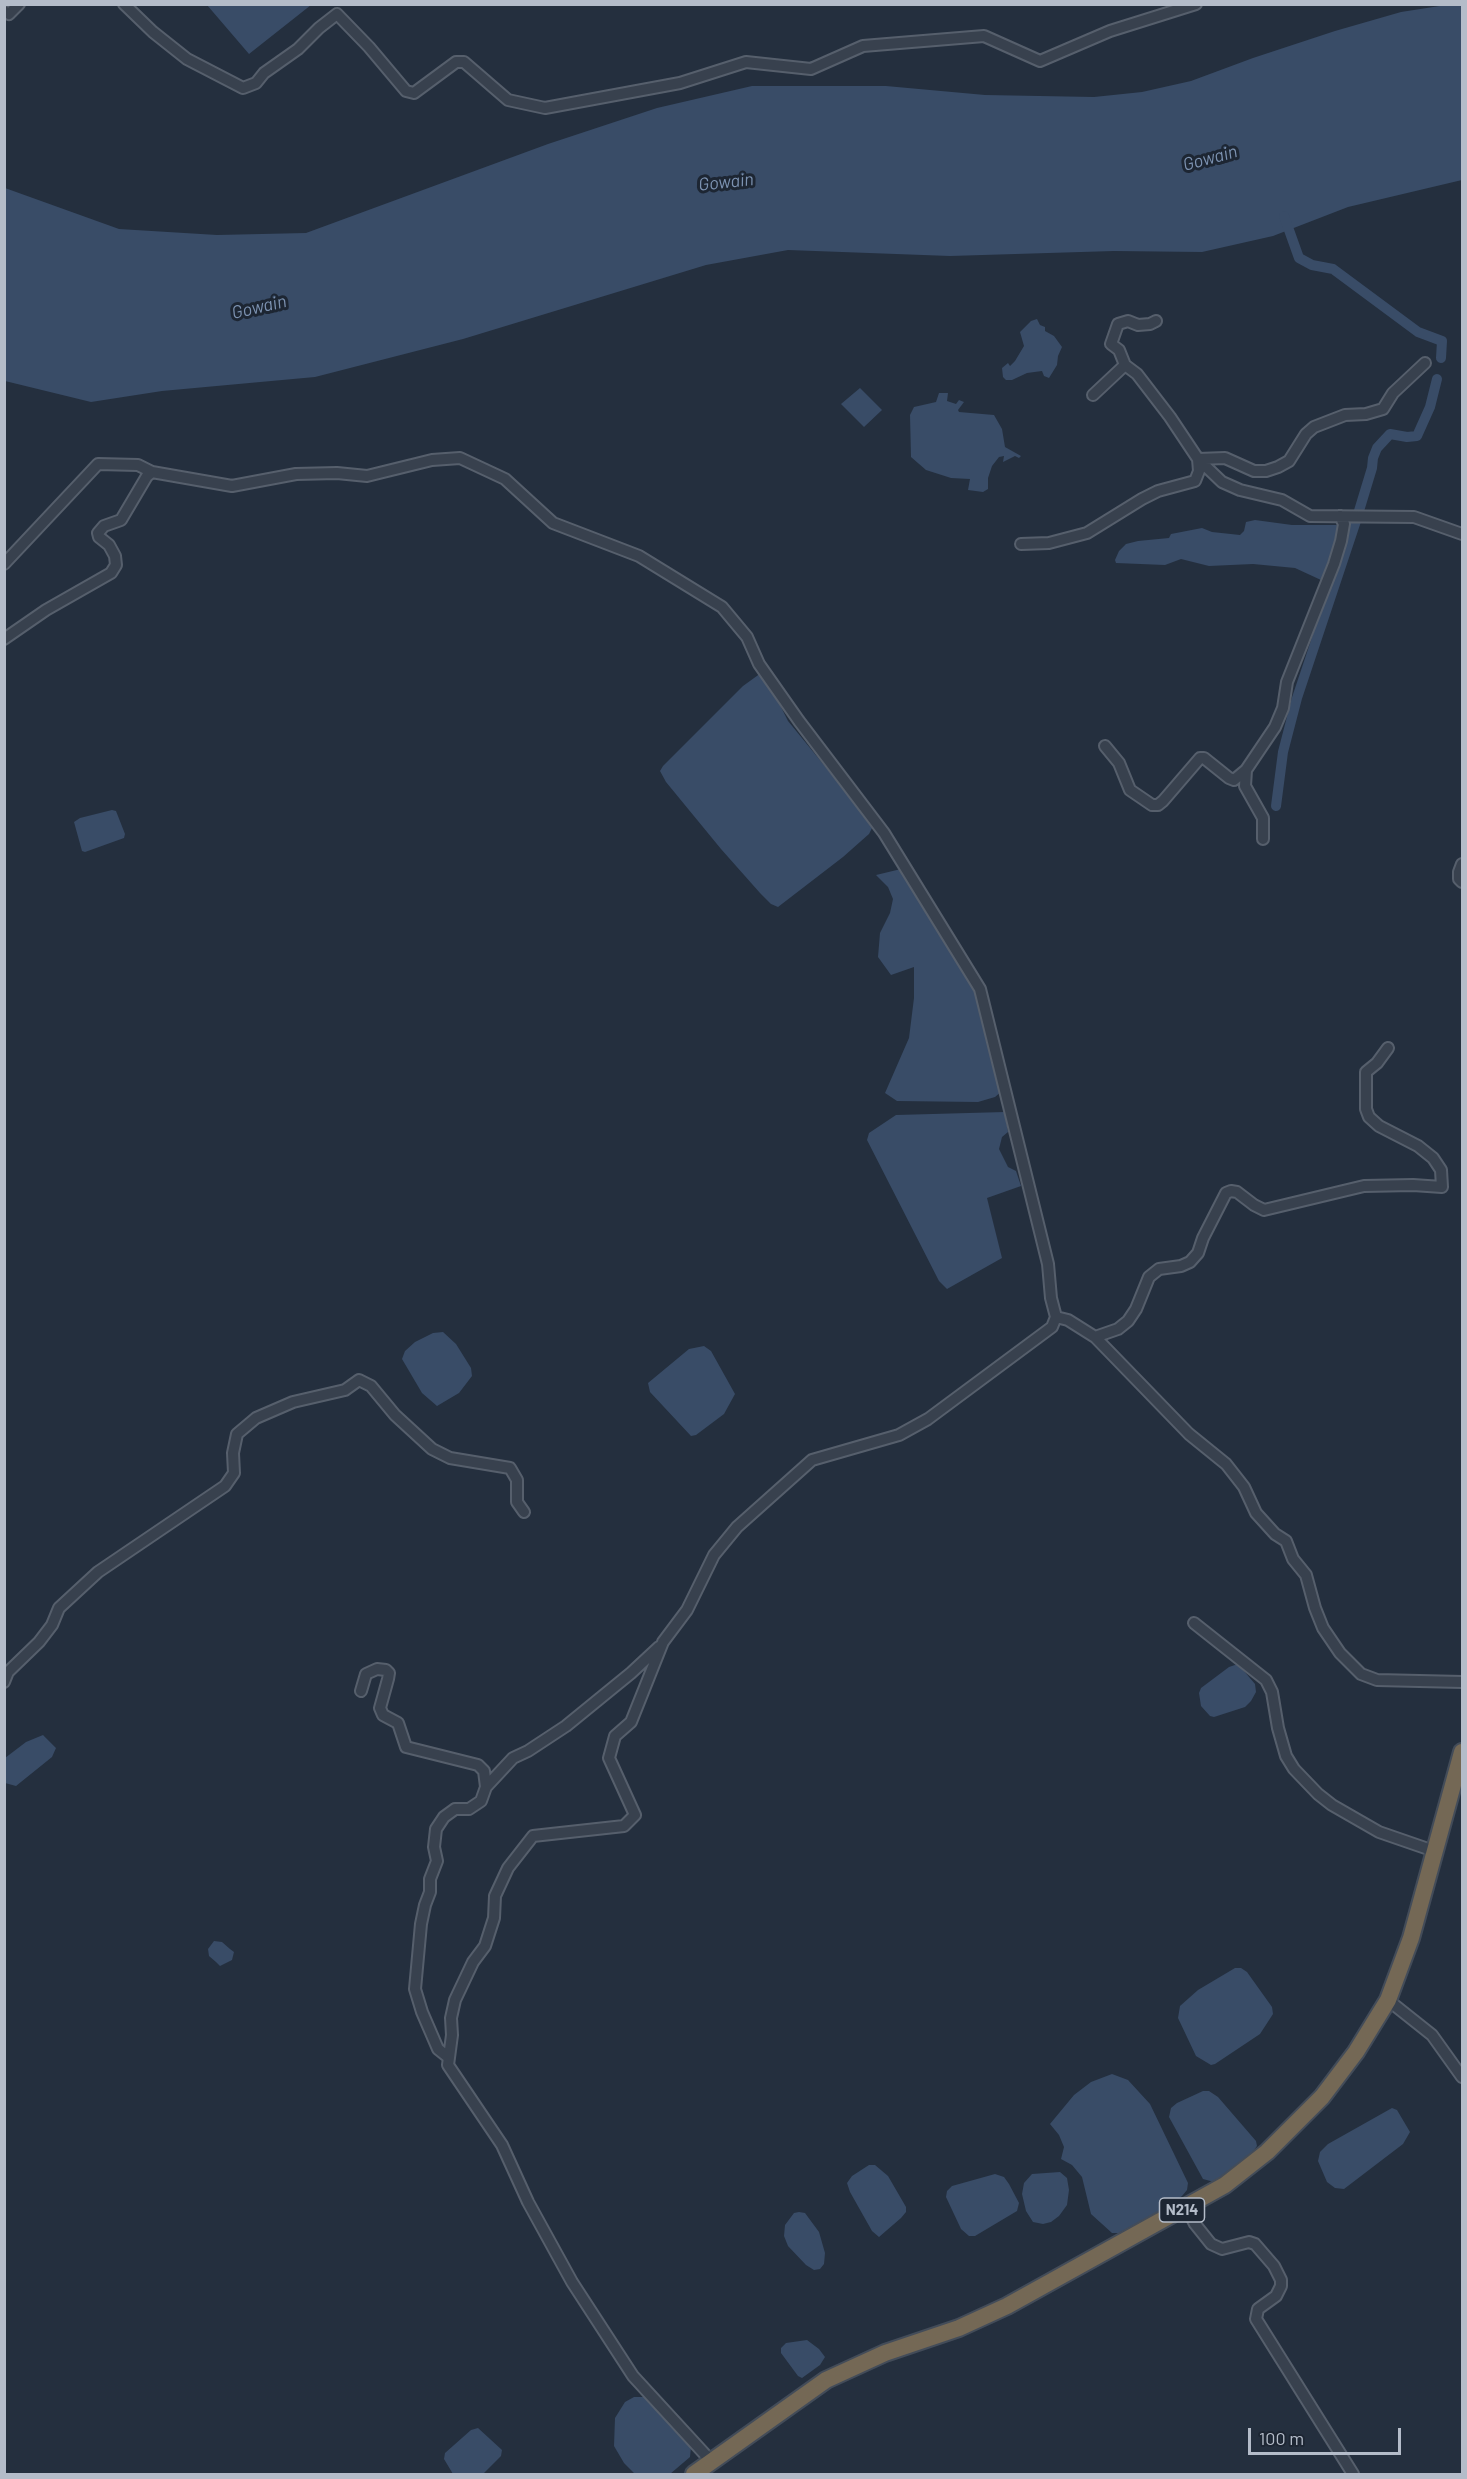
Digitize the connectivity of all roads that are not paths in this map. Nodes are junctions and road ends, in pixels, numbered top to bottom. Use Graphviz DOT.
graph roads {
  1 [pos="19,4"];
  2 [pos="124,4"];
  3 [pos="1196,4"];
  4 [pos="4,11"];
  5 [pos="1156,321"];
  6 [pos="1425,363"];
  7 [pos="1125,365"];
  8 [pos="1093,395"];
  9 [pos="1198,459"];
  10 [pos="152,472"];
  11 [pos="1340,516"];
  12 [pos="1462,534"];
  13 [pos="1021,544"];
  14 [pos="4,564"];
  15 [pos="4,639"];
  16 [pos="1105,746"];
  17 [pos="1246,770"];
  18 [pos="1263,839"];
  19 [pos="1462,864"];
  20 [pos="1462,882"];
  21 [pos="1388,1048"];
  22 [pos="1056,1317"];
  23 [pos="1095,1337"];
  24 [pos="524,1512"];
  25 [pos="1194,1623"];
  26 [pos="663,1642"];
  27 [pos="4,1682"];
  28 [pos="1462,1682"];
  29 [pos="361,1691"];
  30 [pos="1462,1752"];
  31 [pos="486,1787"];
  32 [pos="1434,1851"];
  33 [pos="1388,2000"];
  34 [pos="448,2057"];
  35 [pos="1462,2077"];
  36 [pos="1187,2208"];
  37 [pos="712,2462"];
  38 [pos="694,2475"];
  39 [pos="1353,2475"];
  1 -- 4 [label="street"];
  2 -- 3 [label="street"];
  5 -- 7 [label="street"];
  6 -- 9 [label="street"];
  7 -- 8 [label="street"];
  7 -- 9 [label="street"];
  9 -- 11 [label="street"];
  9 -- 13 [label="street"];
  10 -- 14 [label="street"];
  10 -- 15 [label="street"];
  10 -- 22 [label="street"];
  11 -- 12 [label="street"];
  11 -- 17 [label="street"];
  16 -- 17 [label="street"];
  17 -- 18 [label="street"];
  19 -- 20 [label="street"];
  21 -- 23 [label="street"];
  22 -- 23 [label="street"];
  22 -- 26 [label="street"];
  23 -- 28 [label="street"];
  24 -- 27 [label="street"];
  25 -- 32 [label="street"];
  26 -- 31 [label="street"];
  26 -- 34 [label="street"];
  29 -- 31 [label="street"];
  30 -- 32 [label="highway, N214"];
  31 -- 34 [label="street"];
  32 -- 33 [label="highway, N214"];
  33 -- 35 [label="street"];
  33 -- 36 [label="highway, N214"];
  34 -- 37 [label="street"];
  36 -- 37 [label="highway, N214"];
  36 -- 39 [label="street"];
  37 -- 38 [label="highway, N214"];
}
